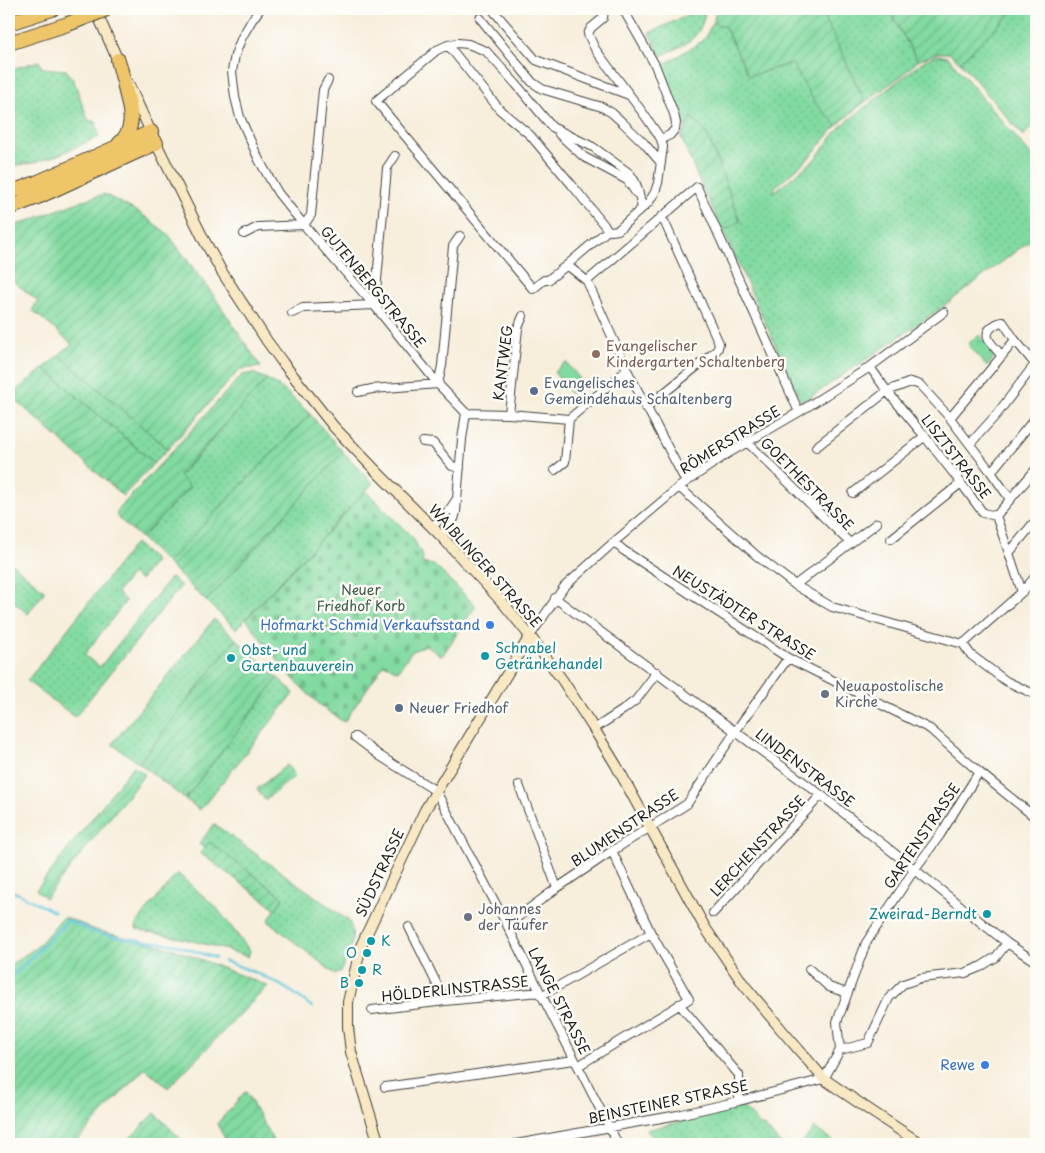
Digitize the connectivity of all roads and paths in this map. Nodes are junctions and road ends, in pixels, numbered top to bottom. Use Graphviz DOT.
graph roads {
  1 [pos="52,9"];
  2 [pos="95,9"];
  3 [pos="108,9"];
  4 [pos="260,9"];
  5 [pos="492,9"];
  6 [pos="604,9"];
  7 [pos="623,9"];
  8 [pos="480,18"];
  9 [pos="9,23"];
  10 [pos="9,43"];
  11 [pos="448,45"];
  12 [pos="118,60"];
  13 [pos="328,80"];
  14 [pos="630,96"];
  15 [pos="552,127"];
  16 [pos="153,137"];
  17 [pos="661,139"];
  18 [pos="115,148"];
  19 [pos="395,156"];
  20 [pos="661,163"];
  21 [pos="9,191"];
  22 [pos="639,198"];
  23 [pos="9,208"];
  24 [pos="642,208"];
  25 [pos="661,217"];
  26 [pos="304,225"];
  27 [pos="608,230"];
  28 [pos="244,234"];
  29 [pos="460,236"];
  30 [pos="567,265"];
  31 [pos="587,281"];
  32 [pos="374,305"];
  33 [pos="944,312"];
  34 [pos="292,313"];
  35 [pos="523,316"];
  36 [pos="1015,340"];
  37 [pos="1002,356"];
  38 [pos="870,367"];
  39 [pos="627,370"];
  40 [pos="438,384"];
  41 [pos="886,391"];
  42 [pos="358,392"];
  43 [pos="645,407"];
  44 [pos="799,412"];
  45 [pos="466,413"];
  46 [pos="509,414"];
  47 [pos="1036,417"];
  48 [pos="950,418"];
  49 [pos="569,419"];
  50 [pos="925,436"];
  51 [pos="423,442"];
  52 [pos="747,442"];
  53 [pos="970,444"];
  54 [pos="816,447"];
  55 [pos="460,468"];
  56 [pos="1036,469"];
  57 [pos="555,470"];
  58 [pos="991,472"];
  59 [pos="961,483"];
  60 [pos="682,484"];
  61 [pos="853,494"];
  62 [pos="458,495"];
  63 [pos="1010,499"];
  64 [pos="996,516"];
  65 [pos="1036,520"];
  66 [pos="877,523"];
  67 [pos="432,527"];
  68 [pos="441,536"];
  69 [pos="891,539"];
  70 [pos="614,542"];
  71 [pos="850,543"];
  72 [pos="1009,553"];
  73 [pos="1036,576"];
  74 [pos="794,585"];
  75 [pos="1022,592"];
  76 [pos="555,598"];
  77 [pos="530,636"];
  78 [pos="963,644"];
  79 [pos="788,658"];
  80 [pos="657,672"];
  81 [pos="1036,695"];
  82 [pos="594,729"];
  83 [pos="735,732"];
  84 [pos="355,738"];
  85 [pos="979,772"];
  86 [pos="519,785"];
  87 [pos="436,791"];
  88 [pos="822,795"];
  89 [pos="1036,818"];
  90 [pos="650,828"];
  91 [pos="612,851"];
  92 [pos="914,870"];
  93 [pos="557,888"];
  94 [pos="713,913"];
  95 [pos="507,925"];
  96 [pos="409,926"];
  97 [pos="651,933"];
  98 [pos="1007,943"];
  99 [pos="1036,962"];
  100 [pos="809,969"];
  101 [pos="847,993"];
  102 [pos="540,994"];
  103 [pos="445,1000"];
  104 [pos="680,1004"];
  105 [pos="372,1010"];
  106 [pos="840,1050"];
  107 [pos="576,1063"];
  108 [pos="824,1079"];
  109 [pos="385,1087"];
  110 [pos="739,1101"];
  111 [pos="610,1128"];
  112 [pos="379,1144"];
  113 [pos="516,1144"];
  114 [pos="618,1144"];
  115 [pos="921,1144"];
  1 -- 9 [label="highway"];
  2 -- 12 [label="street, WAIBLINGER STRASSE"];
  3 -- 10 [label="highway, bridge"];
  4 -- 26 [label="street, GUTENBERGSTRASSE"];
  5 -- 14 [label="street"];
  6 -- 14 [label="street"];
  7 -- 17 [label="street"];
  8 -- 20 [label="street"];
  11 -- 15 [label="street"];
  11 -- 27 [label="street"];
  11 -- 30 [label="street"];
  12 -- 16 [label="street, WAIBLINGER STRASSE"];
  12 -- 18 [label="highway"];
  13 -- 26 [label="street"];
  14 -- 17 [label="street"];
  15 -- 22 [label="street"];
  15 -- 22 [label="street"];
  16 -- 18 [label="highway"];
  16 -- 23 [label="highway"];
  16 -- 67 [label="street, WAIBLINGER STRASSE"];
  17 -- 20 [label="street"];
  18 -- 21 [label="highway"];
  19 -- 32 [label="street"];
  20 -- 24 [label="street"];
  22 -- 24 [label="street"];
  24 -- 27 [label="street"];
  25 -- 31 [label="street"];
  25 -- 43 [label="street"];
  25 -- 44 [label="street"];
  26 -- 28 [label="street"];
  26 -- 32 [label="street, GUTENBERGSTRASSE"];
  27 -- 30 [label="street"];
  29 -- 40 [label="street"];
  30 -- 31 [label="street"];
  31 -- 39 [label="street"];
  32 -- 34 [label="street"];
  32 -- 40 [label="street, GUTENBERGSTRASSE"];
  33 -- 38 [label="street, RÖMERSTRASSE"];
  35 -- 46 [label="street, KANTWEG"];
  36 -- 37 [label="street"];
  36 -- 37 [label="street"];
  36 -- 53 [label="street"];
  37 -- 48 [label="street"];
  38 -- 41 [label="street, LISZTSTRASSE"];
  38 -- 44 [label="street, RÖMERSTRASSE"];
  39 -- 43 [label="street"];
  39 -- 49 [label="street"];
  40 -- 42 [label="street"];
  40 -- 45 [label="street, GUTENBERGSTRASSE"];
  41 -- 48 [label="street"];
  41 -- 50 [label="street, LISZTSTRASSE"];
  41 -- 54 [label="street"];
  43 -- 60 [label="street"];
  44 -- 52 [label="street, RÖMERSTRASSE"];
  45 -- 46 [label="street"];
  45 -- 55 [label="street"];
  46 -- 49 [label="street"];
  47 -- 58 [label="street"];
  48 -- 53 [label="street"];
  49 -- 57 [label="street"];
  50 -- 59 [label="street, LISZTSTRASSE"];
  50 -- 61 [label="street"];
  51 -- 55 [label="street"];
  52 -- 60 [label="street, RÖMERSTRASSE"];
  52 -- 71 [label="street, GOETHESTRASSE"];
  53 -- 58 [label="street"];
  55 -- 62 [label="street"];
  56 -- 63 [label="street"];
  58 -- 63 [label="street"];
  59 -- 64 [label="street, LISZTSTRASSE"];
  59 -- 69 [label="street"];
  60 -- 70 [label="street, RÖMERSTRASSE"];
  60 -- 74 [label="street"];
  62 -- 67 [label="street"];
  62 -- 68 [label="street"];
  63 -- 64 [label="street"];
  64 -- 72 [label="street, LISZTSTRASSE"];
  65 -- 72 [label="street"];
  66 -- 71 [label="street"];
  67 -- 68 [label="street, WAIBLINGER STRASSE"];
  68 -- 77 [label="street, WAIBLINGER STRASSE"];
  70 -- 76 [label="street, RÖMERSTRASSE"];
  70 -- 79 [label="street, NEUSTÄDTER STRASSE"];
  71 -- 74 [label="street"];
  72 -- 75 [label="street, LISZTSTRASSE"];
  73 -- 75 [label="street"];
  74 -- 78 [label="street"];
  75 -- 78 [label="street"];
  76 -- 77 [label="street, RÖMERSTRASSE"];
  76 -- 80 [label="street, LINDENSTRASSE"];
  77 -- 82 [label="street, WAIBLINGER STRASSE"];
  77 -- 87 [label="street, SÜDSTRASSE"];
  78 -- 81 [label="street"];
  79 -- 83 [label="street, BLUMENSTRASSE"];
  79 -- 85 [label="street, NEUSTÄDTER STRASSE"];
  80 -- 82 [label="street"];
  80 -- 83 [label="street, LINDENSTRASSE"];
  82 -- 90 [label="street, WAIBLINGER STRASSE"];
  83 -- 88 [label="street, LINDENSTRASSE"];
  83 -- 90 [label="street, BLUMENSTRASSE"];
  84 -- 87 [label="street"];
  85 -- 89 [label="street, NEUSTÄDTER STRASSE"];
  85 -- 92 [label="street, GARTENSTRASSE"];
  86 -- 93 [label="street"];
  87 -- 95 [label="street, LANGE STRASSE"];
  87 -- 112 [label="street, SÜDSTRASSE"];
  88 -- 92 [label="street, LINDENSTRASSE"];
  88 -- 94 [label="street, LERCHENSTRASSE"];
  90 -- 91 [label="street, BLUMENSTRASSE"];
  90 -- 108 [label="street, WAIBLINGER STRASSE"];
  91 -- 93 [label="street, BLUMENSTRASSE"];
  91 -- 97 [label="street"];
  92 -- 98 [label="street, LINDENSTRASSE"];
  92 -- 101 [label="street, GARTENSTRASSE"];
  93 -- 95 [label="street, BLUMENSTRASSE"];
  95 -- 102 [label="street, LANGE STRASSE"];
  96 -- 103 [label="street"];
  97 -- 102 [label="street, HÖLDERLINSTRASSE"];
  97 -- 104 [label="street"];
  98 -- 99 [label="street, LINDENSTRASSE"];
  98 -- 106 [label="street"];
  100 -- 101 [label="street"];
  101 -- 106 [label="street, GARTENSTRASSE"];
  102 -- 103 [label="street, HÖLDERLINSTRASSE"];
  102 -- 107 [label="street, LANGE STRASSE"];
  103 -- 105 [label="street, HÖLDERLINSTRASSE"];
  104 -- 107 [label="street"];
  104 -- 110 [label="street"];
  106 -- 108 [label="street"];
  107 -- 109 [label="street"];
  107 -- 111 [label="street, LANGE STRASSE"];
  108 -- 110 [label="street, BEINSTEINER STRASSE"];
  108 -- 115 [label="street, WAIBLINGER STRASSE"];
  110 -- 111 [label="street, BEINSTEINER STRASSE"];
  111 -- 113 [label="street, BEINSTEINER STRASSE"];
  111 -- 114 [label="street, LANGE STRASSE"];
}
